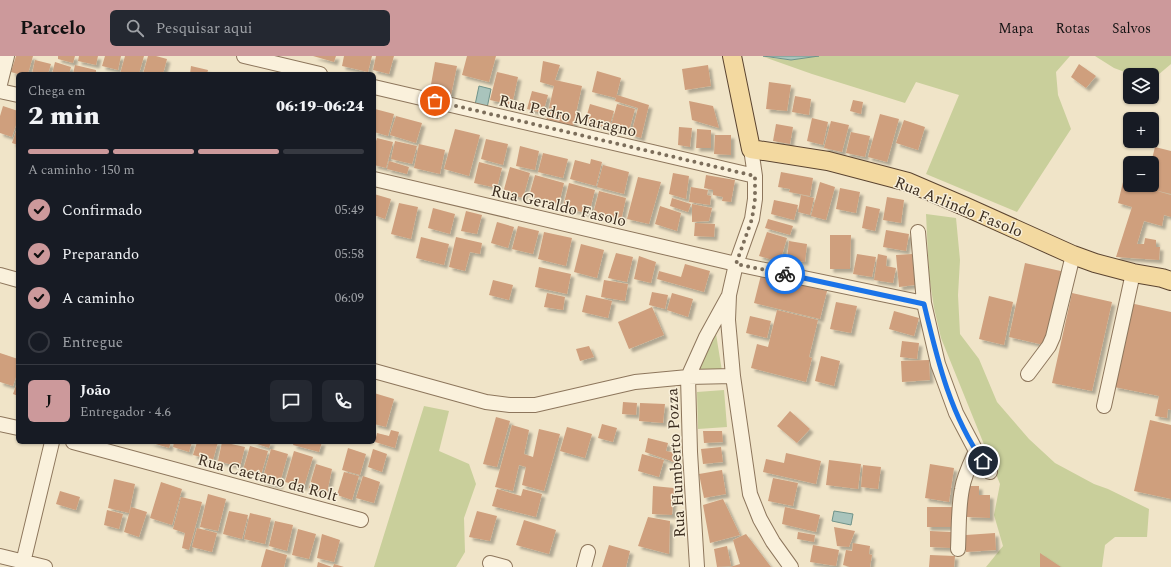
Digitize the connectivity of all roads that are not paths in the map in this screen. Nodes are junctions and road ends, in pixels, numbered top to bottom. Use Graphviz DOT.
graph roads {
  1 [pos="7,56"];
  2 [pos="244,56"];
  3 [pos="732,56"];
  4 [pos="272,68"];
  5 [pos="304,72"];
  6 [pos="0,84"];
  7 [pos="376,87"];
  8 [pos="0,91"];
  9 [pos="16,95"];
  10 [pos="750,149"];
  11 [pos="755,176"];
  12 [pos="376,179"];
  13 [pos="918,232"];
  14 [pos="1073,255"];
  15 [pos="736,264"];
  16 [pos="1133,273"];
  17 [pos="0,275"];
  18 [pos="1168,278"];
  19 [pos="16,279"];
  20 [pos="729,295"];
  21 [pos="924,304"];
  22 [pos="376,372"];
  23 [pos="1028,374"];
  24 [pos="733,376"];
  25 [pos="688,377"];
  26 [pos="1104,406"];
  27 [pos="0,424"];
  28 [pos="16,428"];
  29 [pos="52,444"];
  30 [pos="80,444"];
  31 [pos="976,451"];
  32 [pos="990,472"];
  33 [pos="361,520"];
  34 [pos="958,549"];
  35 [pos="588,552"];
  36 [pos="0,556"];
  37 [pos="490,563"];
  38 [pos="23,564"];
  39 [pos="45,567"];
  40 [pos="505,567"];
  41 [pos="584,567"];
  42 [pos="697,567"];
  43 [pos="790,567"];
  1 -- 6 [label="street"];
  2 -- 4 [label="street"];
  3 -- 10 [label="main road"];
  4 -- 5 [label="street"];
  7 -- 11 [label="street, Rua Pedro Maragno"];
  8 -- 9 [label="street"];
  10 -- 11 [label="street"];
  10 -- 14 [label="main road, Rua Arlindo Fasolo"];
  11 -- 15 [label="street"];
  12 -- 15 [label="street, Rua Geraldo Fasolo"];
  13 -- 21 [label="street"];
  14 -- 16 [label="main road, Rua Arlindo Fasolo"];
  14 -- 23 [label="street"];
  15 -- 20 [label="street"];
  15 -- 21 [label="street, Rua Geraldo Fasolo"];
  16 -- 18 [label="main road, Rua Arlindo Fasolo"];
  16 -- 26 [label="street"];
  17 -- 19 [label="street"];
  20 -- 24 [label="street"];
  20 -- 25 [label="street, Rua Humberto Pozza"];
  21 -- 31 [label="street"];
  22 -- 25 [label="street"];
  24 -- 25 [label="street"];
  24 -- 43 [label="street"];
  25 -- 42 [label="street, Rua Humberto Pozza"];
  27 -- 28 [label="street"];
  29 -- 38 [label="street"];
  30 -- 33 [label="street, Rua Caetano da Rolt"];
  31 -- 32 [label="street"];
  31 -- 34 [label="street"];
  35 -- 41 [label="street"];
  36 -- 38 [label="street"];
  37 -- 40 [label="street"];
  38 -- 39 [label="street"];
}
